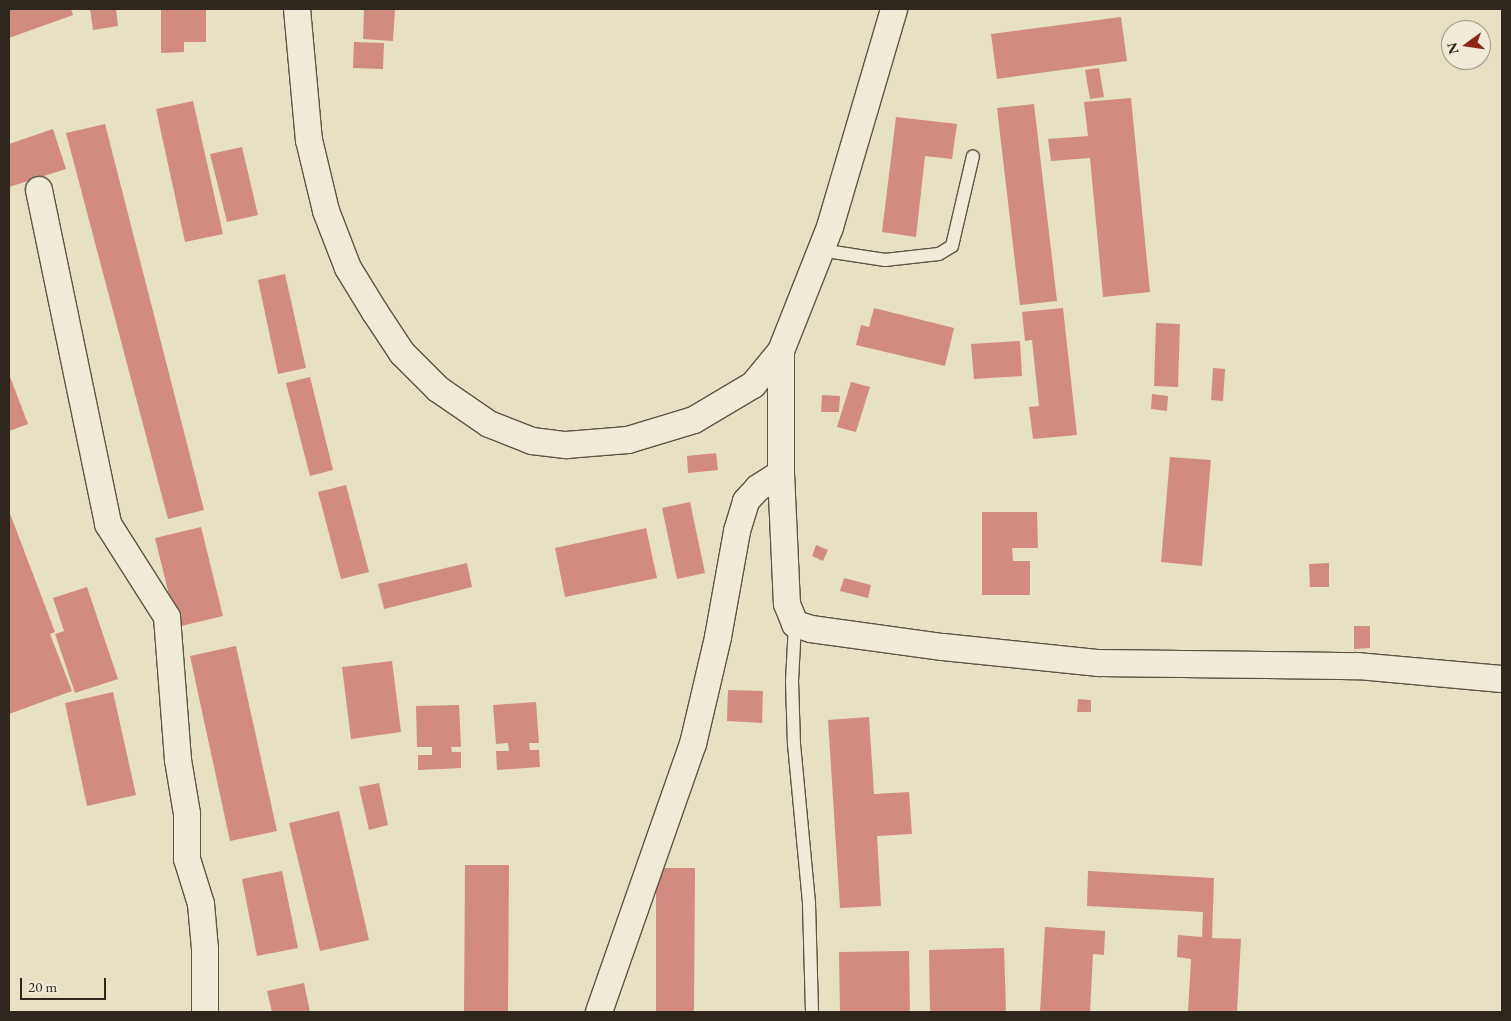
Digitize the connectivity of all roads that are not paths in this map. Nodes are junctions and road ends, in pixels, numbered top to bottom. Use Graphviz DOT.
graph roads {
  1 [pos="297,9"];
  2 [pos="894,9"];
  3 [pos="972,156"];
  4 [pos="39,190"];
  5 [pos="820,250"];
  6 [pos="780,351"];
  7 [pos="781,474"];
  8 [pos="795,624"];
  9 [pos="1502,679"];
  10 [pos="205,1012"];
  11 [pos="599,1012"];
  12 [pos="812,1012"];
  1 -- 6 [label="street"];
  2 -- 5 [label="street"];
  3 -- 5 [label="lane"];
  4 -- 10 [label="street"];
  5 -- 6 [label="street"];
  6 -- 7 [label="street"];
  7 -- 8 [label="street"];
  7 -- 11 [label="street"];
  8 -- 9 [label="street"];
  8 -- 12 [label="lane"];
}
